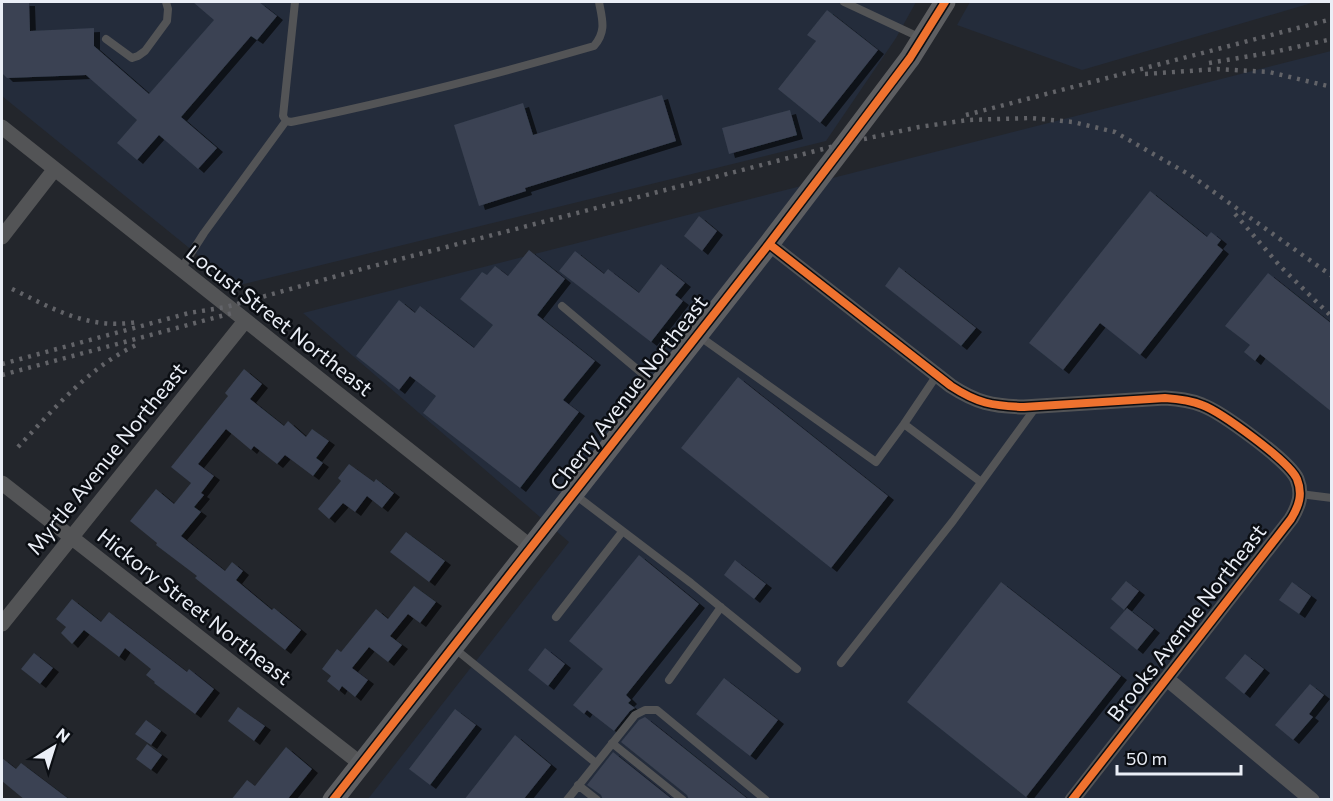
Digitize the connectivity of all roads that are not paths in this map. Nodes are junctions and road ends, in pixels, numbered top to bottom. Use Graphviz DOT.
graph roads {
  1 [pos="166,2"];
  2 [pos="295,2"];
  3 [pos="599,2"];
  4 [pos="844,2"];
  5 [pos="945,2"];
  6 [pos="922,38"];
  7 [pos="106,39"];
  8 [pos="286,121"];
  9 [pos="2,127"];
  10 [pos="54,170"];
  11 [pos="2,237"];
  12 [pos="769,244"];
  13 [pos="180,270"];
  14 [pos="562,306"];
  15 [pos="245,321"];
  16 [pos="698,334"];
  17 [pos="937,375"];
  18 [pos="657,386"];
  19 [pos="1037,406"];
  20 [pos="904,424"];
  21 [pos="981,482"];
  22 [pos="2,483"];
  23 [pos="573,493"];
  24 [pos="1300,494"];
  25 [pos="1332,498"];
  26 [pos="622,532"];
  27 [pos="71,537"];
  28 [pos="531,546"];
  29 [pos="721,607"];
  30 [pos="556,617"];
  31 [pos="2,624"];
  32 [pos="453,647"];
  33 [pos="841,663"];
  34 [pos="797,669"];
  35 [pos="1167,679"];
  36 [pos="669,680"];
  37 [pos="612,743"];
  38 [pos="596,763"];
  39 [pos="361,764"];
  40 [pos="578,785"];
  41 [pos="333,800"];
  42 [pos="567,800"];
  43 [pos="597,800"];
  44 [pos="683,800"];
  45 [pos="766,800"];
  46 [pos="1072,800"];
  47 [pos="1312,800"];
  1 -- 7 [label="lane"];
  2 -- 8 [label="lane"];
  3 -- 8 [label="lane"];
  4 -- 6 [label="lane"];
  5 -- 6 [label="main road, Cherry Avenue Northeast"];
  6 -- 12 [label="main road, Cherry Avenue Northeast"];
  8 -- 13 [label="lane"];
  9 -- 10 [label="street, Locust Street Northeast"];
  10 -- 11 [label="street"];
  10 -- 13 [label="street, Locust Street Northeast"];
  12 -- 16 [label="main road, Cherry Avenue Northeast"];
  12 -- 17 [label="street"];
  13 -- 15 [label="street, Locust Street Northeast"];
  14 -- 18 [label="lane"];
  15 -- 27 [label="street, Myrtle Avenue Northeast"];
  15 -- 28 [label="street, Locust Street Northeast"];
  16 -- 18 [label="main road, Cherry Avenue Northeast"];
  16 -- 20 [label="lane"];
  17 -- 19 [label="street"];
  17 -- 20 [label="lane"];
  18 -- 23 [label="main road, Cherry Avenue Northeast"];
  19 -- 21 [label="lane"];
  19 -- 24 [label="street"];
  20 -- 21 [label="lane"];
  21 -- 33 [label="lane"];
  22 -- 27 [label="street, Hickory Street Northeast"];
  23 -- 26 [label="lane"];
  23 -- 28 [label="main road, Cherry Avenue Northeast"];
  24 -- 25 [label="lane"];
  24 -- 35 [label="street, Brooks Avenue Northeast"];
  26 -- 29 [label="lane"];
  26 -- 30 [label="lane"];
  27 -- 31 [label="street, Myrtle Avenue Northeast"];
  27 -- 39 [label="street, Hickory Street Northeast"];
  28 -- 32 [label="main road, Cherry Avenue Northeast"];
  29 -- 34 [label="lane"];
  29 -- 36 [label="lane"];
  32 -- 38 [label="lane"];
  32 -- 39 [label="main road, Cherry Avenue Northeast"];
  35 -- 46 [label="street, Brooks Avenue Northeast"];
  35 -- 47 [label="street"];
  37 -- 38 [label="lane"];
  37 -- 44 [label="lane"];
  37 -- 45 [label="lane"];
  38 -- 40 [label="lane"];
  39 -- 41 [label="main road, Cherry Avenue Northeast"];
  40 -- 42 [label="lane"];
  40 -- 43 [label="lane"];
}
